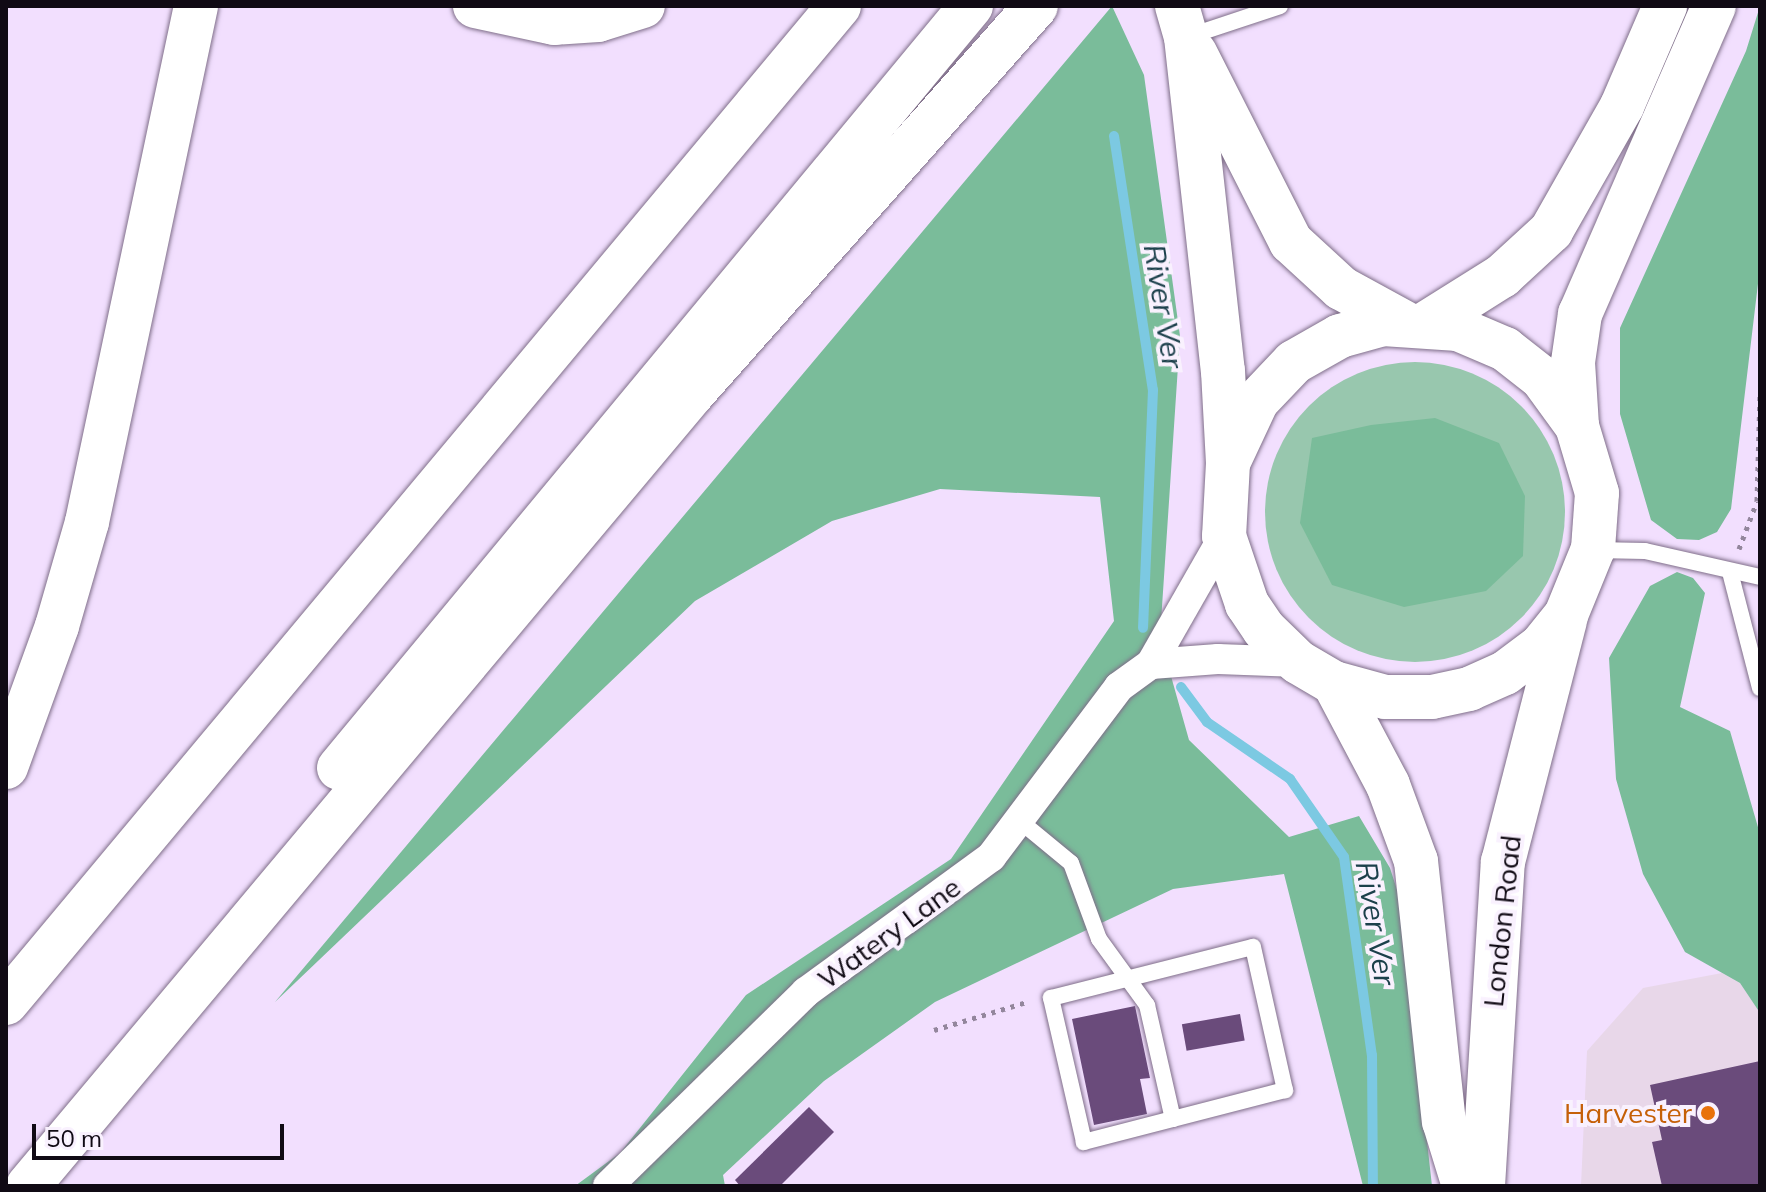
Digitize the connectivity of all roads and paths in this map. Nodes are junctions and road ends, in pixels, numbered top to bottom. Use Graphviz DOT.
graph roads {
  1 [pos="196,6"];
  2 [pos="475,6"];
  3 [pos="643,6"];
  4 [pos="839,6"];
  5 [pos="971,6"];
  6 [pos="1036,6"];
  7 [pos="1280,6"];
  8 [pos="1665,6"];
  9 [pos="1714,6"];
  10 [pos="1181,22"];
  11 [pos="1416,323"];
  12 [pos="1760,394"];
  13 [pos="1577,426"];
  14 [pos="1228,463"];
  15 [pos="1224,536"];
  16 [pos="1593,549"];
  17 [pos="1730,572"];
  18 [pos="1760,577"];
  19 [pos="1566,615"];
  20 [pos="1151,664"];
  21 [pos="1316,672"];
  22 [pos="1760,688"];
  23 [pos="6,767"];
  24 [pos="1020,821"];
  25 [pos="1128,979"];
  26 [pos="1051,998"];
  27 [pos="6,1003"];
  28 [pos="934,1030"];
  29 [pos="1173,1119"];
  30 [pos="6,1174"];
  31 [pos="28,1186"];
  32 [pos="608,1186"];
  33 [pos="1464,1186"];
  34 [pos="1483,1186"];
  1 -- 23 [label="main road"];
  2 -- 3 [label="main road"];
  4 -- 27 [label="main road"];
  5 -- 30 [label="main road"];
  6 -- 31 [label="main road"];
  7 -- 10 [label="lane"];
  8 -- 11 [label="main road"];
  9 -- 13 [label="main road"];
  10 -- 11 [label="main road"];
  10 -- 14 [label="main road"];
  11 -- 13 [label="main road"];
  11 -- 14 [label="main road"];
  12 -- 17 [label="path"];
  13 -- 16 [label="main road"];
  14 -- 15 [label="main road"];
  15 -- 20 [label="street"];
  15 -- 21 [label="main road"];
  16 -- 17 [label="lane"];
  16 -- 19 [label="main road"];
  17 -- 18 [label="lane"];
  17 -- 22 [label="lane"];
  19 -- 21 [label="main road"];
  19 -- 34 [label="main road, London Road"];
  20 -- 21 [label="street"];
  20 -- 24 [label="street, Watery Lane"];
  21 -- 33 [label="main road"];
  24 -- 25 [label="lane"];
  24 -- 32 [label="street, Watery Lane"];
  25 -- 26 [label="lane"];
  25 -- 29 [label="lane"];
  25 -- 29 [label="lane"];
  26 -- 28 [label="path"];
  26 -- 29 [label="lane"];
}
